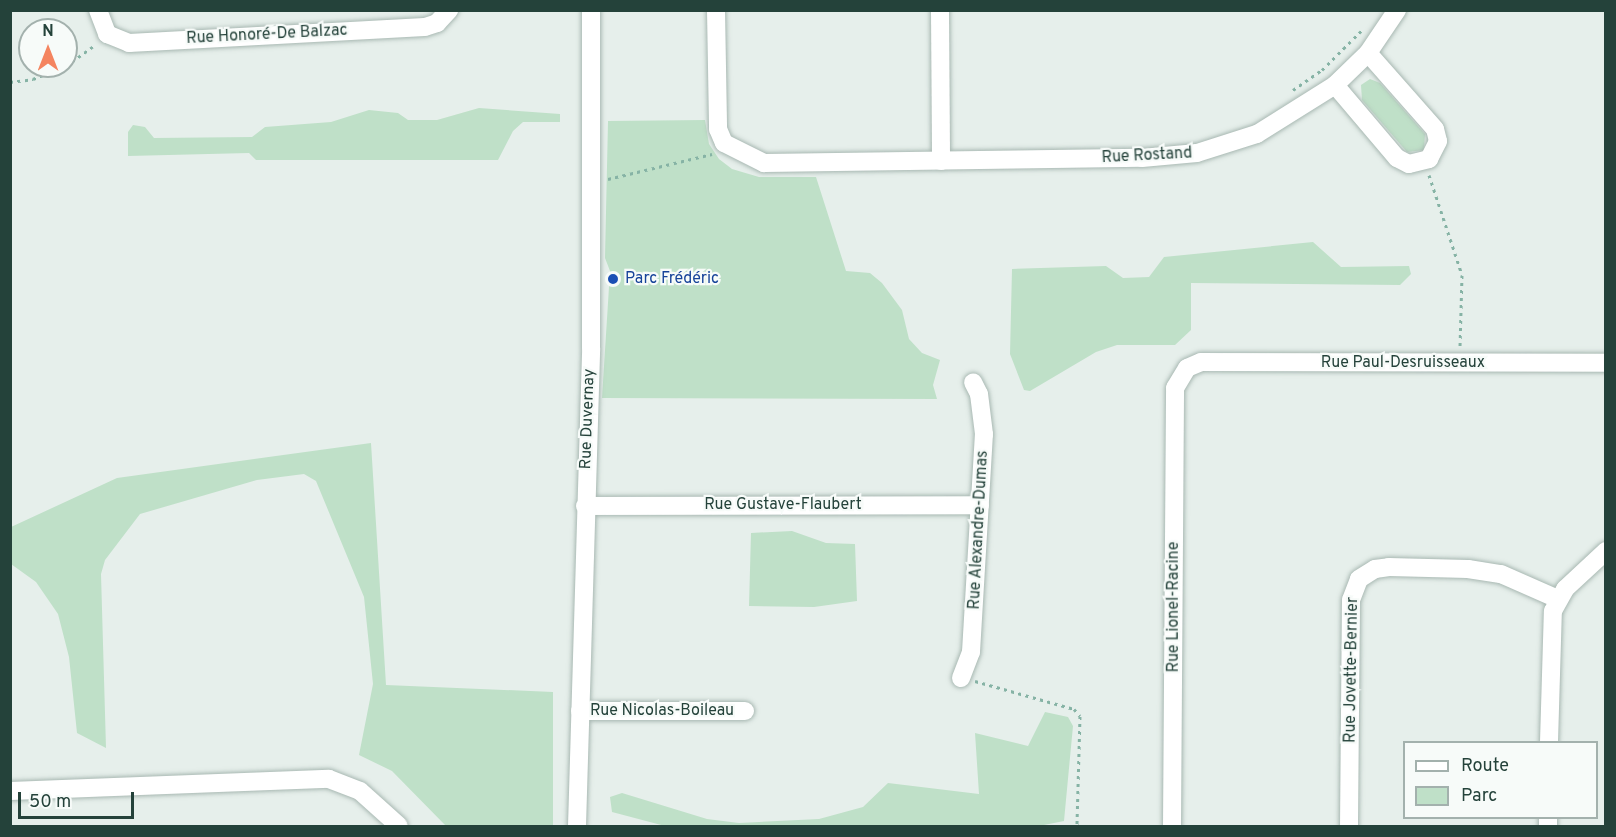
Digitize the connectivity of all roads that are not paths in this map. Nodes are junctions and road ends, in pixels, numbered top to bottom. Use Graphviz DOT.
graph roads {
  1 [pos="98,10"];
  2 [pos="449,10"];
  3 [pos="591,10"];
  4 [pos="716,10"];
  5 [pos="940,10"];
  6 [pos="1397,10"];
  7 [pos="1368,53"];
  8 [pos="1335,85"];
  9 [pos="941,161"];
  10 [pos="1605,363"];
  11 [pos="973,382"];
  12 [pos="1176,388"];
  13 [pos="980,505"];
  14 [pos="585,506"];
  15 [pos="1605,551"];
  16 [pos="1558,599"];
  17 [pos="961,678"];
  18 [pos="580,711"];
  19 [pos="745,711"];
  20 [pos="1549,741"];
  21 [pos="10,791"];
  22 [pos="399,826"];
  23 [pos="577,826"];
  24 [pos="1172,826"];
  25 [pos="1350,826"];
  1 -- 2 [label="street, Rue Honoré-De Balzac"];
  3 -- 14 [label="street, Rue Duvernay"];
  4 -- 9 [label="street, Rue Rostand"];
  5 -- 9 [label="street"];
  6 -- 7 [label="street, Rue Rostand"];
  7 -- 8 [label="street, Rue Rostand"];
  7 -- 8 [label="street"];
  8 -- 9 [label="street, Rue Rostand"];
  10 -- 12 [label="street, Rue Paul-Desruisseaux"];
  11 -- 13 [label="street, Rue Alexandre-Dumas"];
  12 -- 24 [label="street, Rue Lionel-Racine"];
  13 -- 14 [label="street, Rue Gustave-Flaubert"];
  13 -- 17 [label="street, Rue Alexandre-Dumas"];
  14 -- 18 [label="street, Rue Duvernay"];
  15 -- 16 [label="street"];
  16 -- 20 [label="street"];
  16 -- 25 [label="street, Rue Jovette-Bernier"];
  18 -- 19 [label="street, Rue Nicolas-Boileau"];
  18 -- 23 [label="street, Rue Duvernay"];
  21 -- 22 [label="street"];
}
